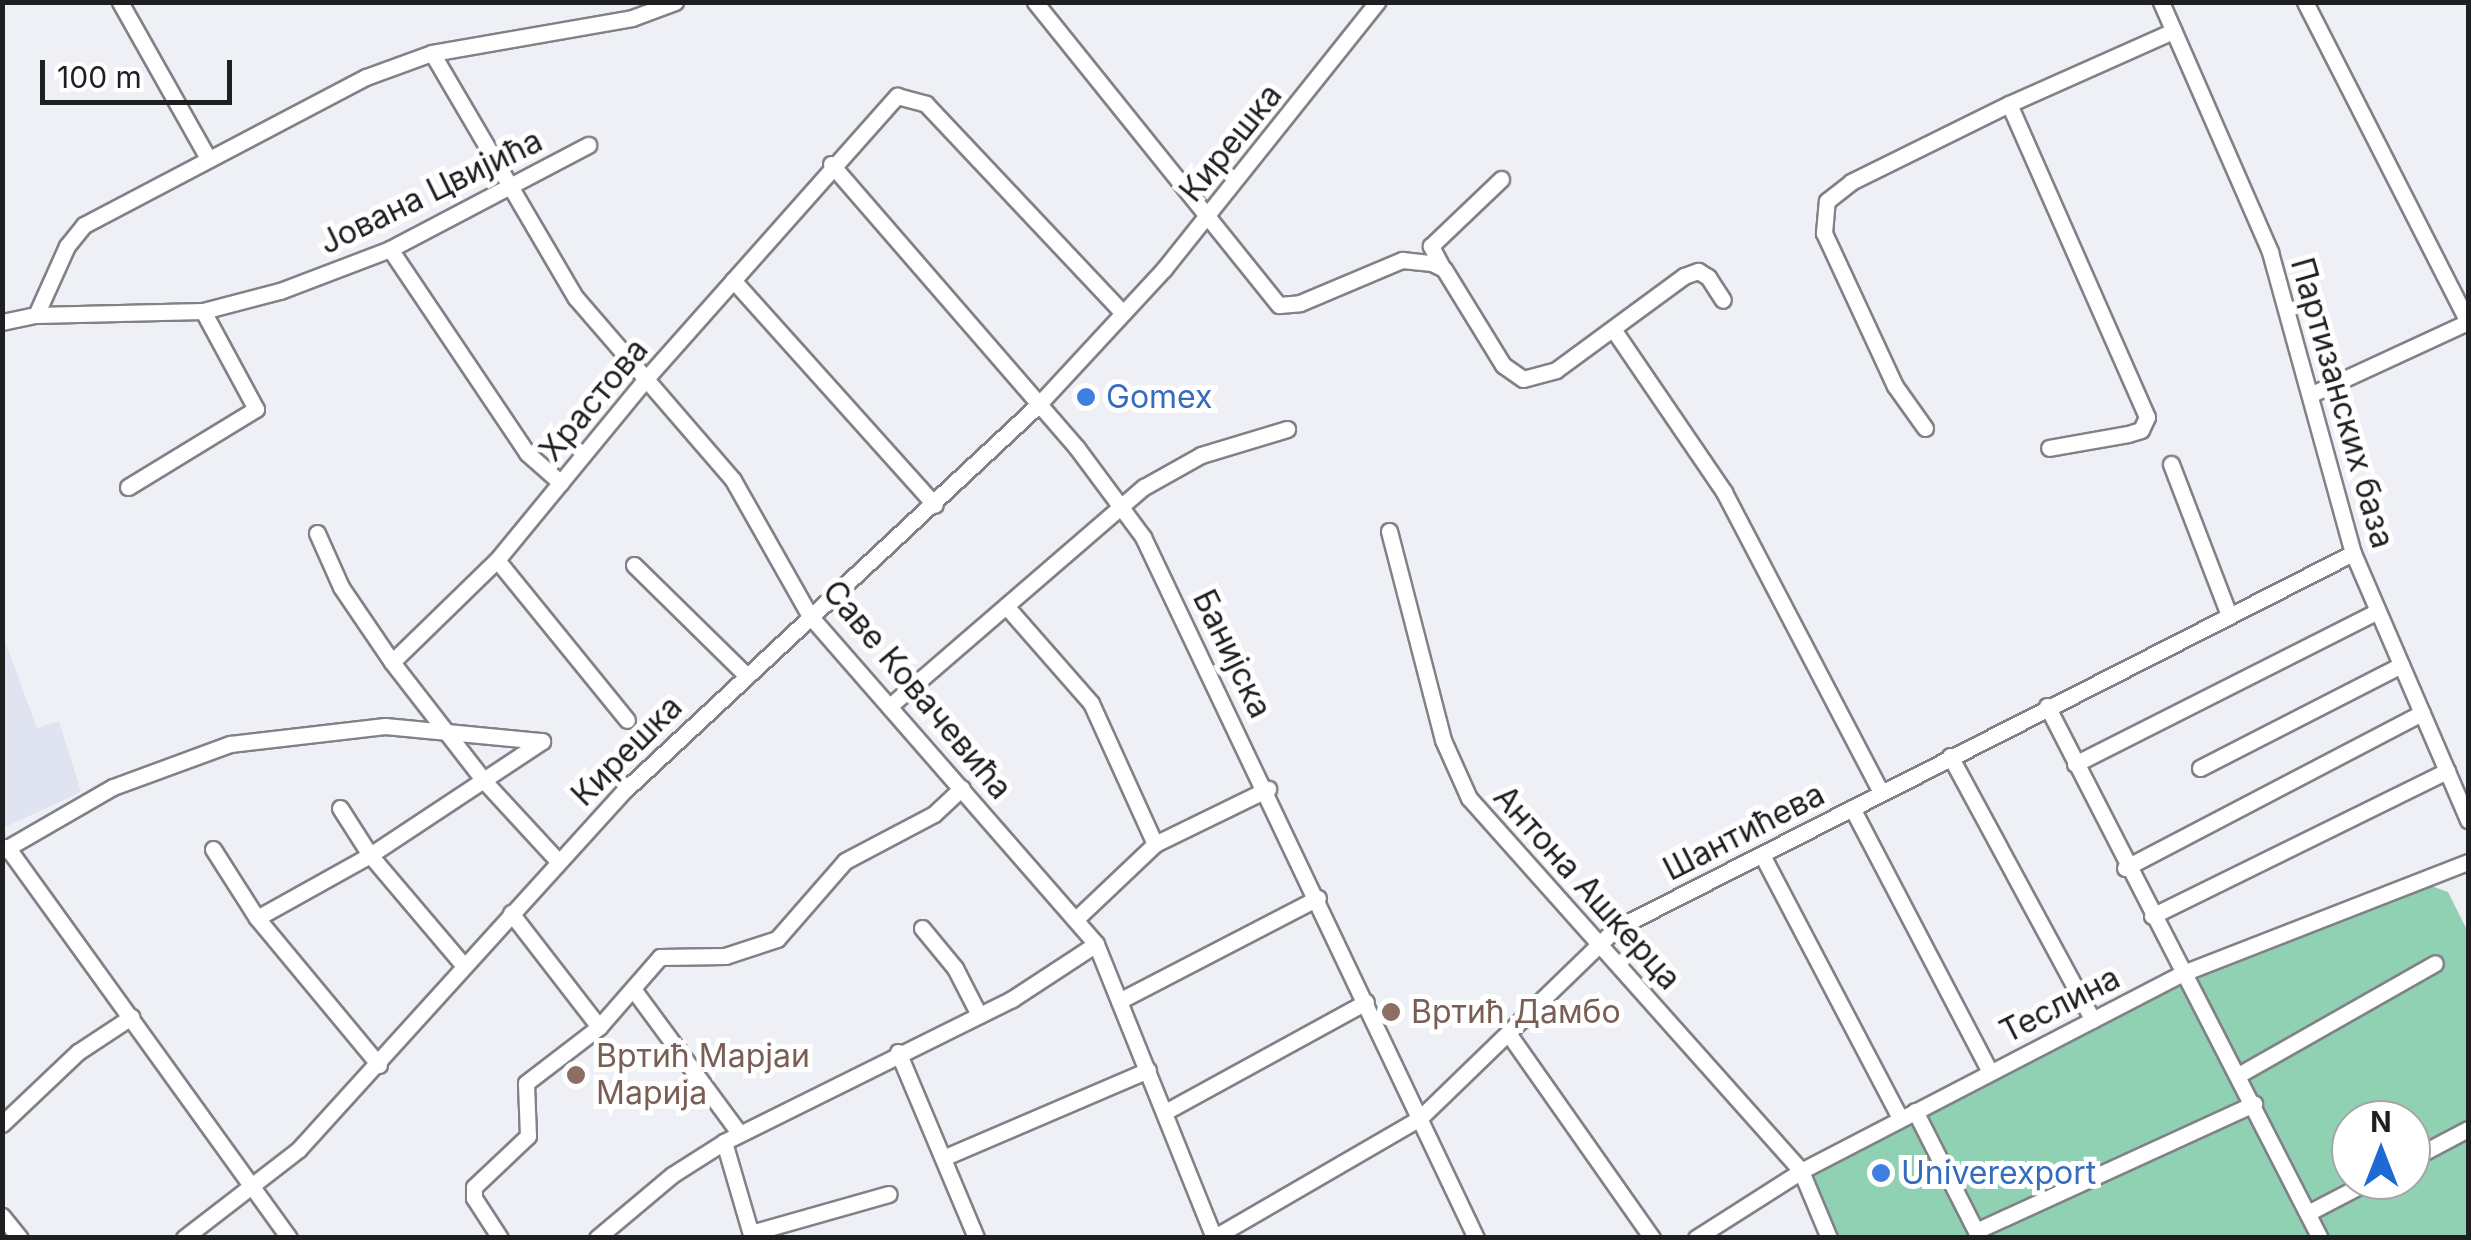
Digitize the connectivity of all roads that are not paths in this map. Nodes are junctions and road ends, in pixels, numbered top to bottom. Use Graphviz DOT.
graph roads {
  1 [pos="120,2"];
  2 [pos="676,2"];
  3 [pos="1035,2"];
  4 [pos="1356,2"];
  5 [pos="1378,2"];
  6 [pos="2161,2"];
  7 [pos="2305,2"];
  8 [pos="1366,16"];
  9 [pos="2173,31"];
  10 [pos="432,53"];
  11 [pos="2009,104"];
  12 [pos="588,145"];
  13 [pos="208,158"];
  14 [pos="831,164"];
  15 [pos="1501,179"];
  16 [pos="507,187"];
  17 [pos="1205,219"];
  18 [pos="1431,246"];
  19 [pos="390,250"];
  20 [pos="1416,258"];
  21 [pos="1444,269"];
  22 [pos="733,280"];
  23 [pos="1723,300"];
  24 [pos="203,311"];
  25 [pos="1123,313"];
  26 [pos="36,314"];
  27 [pos="2,322"];
  28 [pos="2468,322"];
  29 [pos="1615,332"];
  30 [pos="643,382"];
  31 [pos="2314,393"];
  32 [pos="1039,404"];
  33 [pos="1925,428"];
  34 [pos="1287,430"];
  35 [pos="2049,448"];
  36 [pos="2172,464"];
  37 [pos="561,482"];
  38 [pos="128,487"];
  39 [pos="936,504"];
  40 [pos="1122,509"];
  41 [pos="1389,531"];
  42 [pos="317,533"];
  43 [pos="2353,553"];
  44 [pos="497,560"];
  45 [pos="634,566"];
  46 [pos="1006,606"];
  47 [pos="2378,611"];
  48 [pos="2228,615"];
  49 [pos="810,616"];
  50 [pos="392,662"];
  51 [pos="2402,665"];
  52 [pos="744,672"];
  53 [pos="891,705"];
  54 [pos="2047,706"];
  55 [pos="2422,712"];
  56 [pos="627,720"];
  57 [pos="446,731"];
  58 [pos="1950,756"];
  59 [pos="2074,764"];
  60 [pos="2200,768"];
  61 [pos="2447,770"];
  62 [pos="485,782"];
  63 [pos="962,788"];
  64 [pos="1268,790"];
  65 [pos="1881,792"];
  66 [pos="340,808"];
  67 [pos="1852,808"];
  68 [pos="2468,820"];
  69 [pos="1155,844"];
  70 [pos="213,848"];
  71 [pos="5,849"];
  72 [pos="370,855"];
  73 [pos="1762,855"];
  74 [pos="558,860"];
  75 [pos="2468,862"];
  76 [pos="2124,868"];
  77 [pos="1318,898"];
  78 [pos="511,913"];
  79 [pos="2152,916"];
  80 [pos="257,918"];
  81 [pos="1076,918"];
  82 [pos="922,928"];
  83 [pos="1599,942"];
  84 [pos="1096,944"];
  85 [pos="2435,963"];
  86 [pos="464,966"];
  87 [pos="2183,972"];
  88 [pos="633,989"];
  89 [pos="1119,1002"];
  90 [pos="1366,1002"];
  91 [pos="979,1015"];
  92 [pos="131,1016"];
  93 [pos="2093,1020"];
  94 [pos="599,1027"];
  95 [pos="1508,1033"];
  96 [pos="898,1052"];
  97 [pos="380,1065"];
  98 [pos="1148,1070"];
  99 [pos="1990,1072"];
  100 [pos="2240,1074"];
  101 [pos="2254,1104"];
  102 [pos="1165,1112"];
  103 [pos="1908,1114"];
  104 [pos="1420,1118"];
  105 [pos="2,1124"];
  106 [pos="2468,1130"];
  107 [pos="740,1133"];
  108 [pos="724,1142"];
  109 [pos="2431,1149"];
  110 [pos="943,1158"];
  111 [pos="1800,1171"];
  112 [pos="256,1186"];
  113 [pos="889,1194"];
  114 [pos="2333,1200"];
  115 [pos="2308,1213"];
  116 [pos="2,1216"];
  117 [pos="751,1235"];
  118 [pos="1214,1237"];
  119 [pos="20,1238"];
  120 [pos="184,1238"];
  121 [pos="290,1238"];
  122 [pos="500,1238"];
  123 [pos="597,1238"];
  124 [pos="976,1238"];
  125 [pos="1476,1238"];
  126 [pos="1652,1238"];
  127 [pos="1696,1238"];
  128 [pos="1829,1238"];
  129 [pos="2320,1238"];
  1 -- 13 [label="street"];
  2 -- 10 [label="street"];
  3 -- 17 [label="street"];
  4 -- 8 [label="street"];
  5 -- 8 [label="street, Кирешка"];
  6 -- 9 [label="street, Партизанских база"];
  7 -- 28 [label="street"];
  8 -- 17 [label="street, Кирешка"];
  9 -- 11 [label="street"];
  9 -- 31 [label="street, Партизанских база"];
  10 -- 13 [label="street"];
  10 -- 16 [label="street, Саве Ковачевића"];
  11 -- 33 [label="street"];
  11 -- 35 [label="street"];
  12 -- 16 [label="street, Јована Цвијића"];
  13 -- 26 [label="street"];
  14 -- 22 [label="street, Храстова"];
  14 -- 25 [label="street"];
  14 -- 32 [label="street, Банијска"];
  15 -- 18 [label="street"];
  16 -- 19 [label="street, Јована Цвијића"];
  16 -- 30 [label="street, Саве Ковачевића"];
  17 -- 20 [label="street"];
  17 -- 25 [label="street, Кирешка"];
  18 -- 20 [label="street"];
  18 -- 21 [label="street"];
  19 -- 24 [label="street, Јована Цвијића"];
  19 -- 37 [label="street"];
  20 -- 21 [label="street"];
  21 -- 29 [label="street"];
  22 -- 30 [label="street, Храстова"];
  22 -- 39 [label="street"];
  23 -- 29 [label="street"];
  24 -- 26 [label="street, Јована Цвијића"];
  24 -- 38 [label="street"];
  25 -- 32 [label="street, Кирешка"];
  26 -- 27 [label="street, Јована Цвијића"];
  28 -- 31 [label="street"];
  29 -- 65 [label="street"];
  30 -- 37 [label="street, Храстова"];
  30 -- 49 [label="street, Саве Ковачевића"];
  31 -- 43 [label="street, Партизанских база"];
  32 -- 39 [label="street, Кирешка"];
  32 -- 40 [label="street, Банијска"];
  34 -- 40 [label="street"];
  36 -- 48 [label="street"];
  37 -- 44 [label="street, Храстова"];
  39 -- 49 [label="street, Кирешка"];
  40 -- 46 [label="street"];
  40 -- 64 [label="street, Банијска"];
  41 -- 83 [label="street, Антона Ашкерца"];
  42 -- 50 [label="street"];
  43 -- 47 [label="street, Партизанских база"];
  43 -- 48 [label="street, Шантићева"];
  44 -- 50 [label="street, Храстова"];
  44 -- 56 [label="street"];
  45 -- 52 [label="street"];
  46 -- 53 [label="street"];
  46 -- 69 [label="street"];
  47 -- 51 [label="street, Партизанских база"];
  47 -- 59 [label="street"];
  48 -- 54 [label="street, Шантићева"];
  49 -- 52 [label="street, Кирешка"];
  49 -- 53 [label="street, Саве Ковачевића"];
  50 -- 57 [label="street"];
  51 -- 55 [label="street, Партизанских база"];
  51 -- 60 [label="street"];
  52 -- 74 [label="street, Кирешка"];
  53 -- 63 [label="street, Саве Ковачевића"];
  54 -- 58 [label="street, Шантићева"];
  54 -- 59 [label="street"];
  55 -- 61 [label="street, Партизанских база"];
  55 -- 76 [label="street"];
  57 -- 62 [label="street"];
  57 -- 62 [label="street"];
  57 -- 71 [label="street"];
  58 -- 65 [label="street, Шантићева"];
  58 -- 93 [label="street"];
  59 -- 76 [label="street"];
  61 -- 68 [label="street, Партизанских база"];
  61 -- 79 [label="street"];
  62 -- 72 [label="street"];
  62 -- 74 [label="street"];
  63 -- 81 [label="street, Саве Ковачевића"];
  63 -- 88 [label="street"];
  64 -- 69 [label="street"];
  64 -- 77 [label="street, Банијска"];
  65 -- 67 [label="street, Шантићева"];
  66 -- 72 [label="street"];
  67 -- 73 [label="street, Шантићева"];
  67 -- 99 [label="street"];
  69 -- 81 [label="street"];
  70 -- 80 [label="street"];
  71 -- 92 [label="street"];
  72 -- 80 [label="street"];
  72 -- 86 [label="street"];
  73 -- 83 [label="street, Шантићева"];
  73 -- 103 [label="street"];
  74 -- 78 [label="street, Кирешка"];
  75 -- 87 [label="street, Теслина"];
  76 -- 79 [label="street"];
  77 -- 89 [label="street"];
  77 -- 90 [label="street, Банијска"];
  78 -- 86 [label="street, Кирешка"];
  78 -- 94 [label="street"];
  79 -- 87 [label="street"];
  80 -- 97 [label="street"];
  81 -- 84 [label="street, Саве Ковачевића"];
  82 -- 91 [label="street"];
  83 -- 95 [label="street, Шантићева"];
  83 -- 111 [label="street, Антона Ашкерца"];
  84 -- 89 [label="street, Саве Ковачевића"];
  84 -- 91 [label="street"];
  85 -- 100 [label="street"];
  86 -- 97 [label="street, Кирешка"];
  87 -- 93 [label="street, Теслина"];
  87 -- 100 [label="street"];
  88 -- 94 [label="street"];
  88 -- 107 [label="street"];
  89 -- 98 [label="street, Саве Ковачевића"];
  90 -- 102 [label="street"];
  90 -- 104 [label="street, Банијска"];
  91 -- 96 [label="street"];
  92 -- 105 [label="street"];
  92 -- 112 [label="street"];
  93 -- 99 [label="street, Теслина"];
  94 -- 122 [label="street"];
  95 -- 104 [label="street, Шантићева"];
  95 -- 126 [label="street"];
  96 -- 107 [label="street"];
  96 -- 110 [label="street"];
  97 -- 112 [label="street, Кирешка"];
  98 -- 102 [label="street, Саве Ковачевића"];
  98 -- 110 [label="street"];
  99 -- 103 [label="street, Теслина"];
  100 -- 101 [label="street"];
  101 -- 103 [label="street"];
  101 -- 115 [label="street"];
  102 -- 118 [label="street, Саве Ковачевића"];
  103 -- 111 [label="street, Теслина"];
  104 -- 118 [label="street, Шантићева"];
  104 -- 125 [label="street, Банијска"];
  106 -- 109 [label="street"];
  107 -- 108 [label="street"];
  108 -- 117 [label="street"];
  108 -- 123 [label="street"];
  110 -- 124 [label="street"];
  111 -- 127 [label="street, Теслина"];
  111 -- 128 [label="street, Антона Ашкерца"];
  112 -- 120 [label="street, Кирешка"];
  112 -- 121 [label="street"];
  113 -- 117 [label="street"];
  114 -- 115 [label="street"];
  115 -- 129 [label="street"];
  116 -- 119 [label="street"];
}
